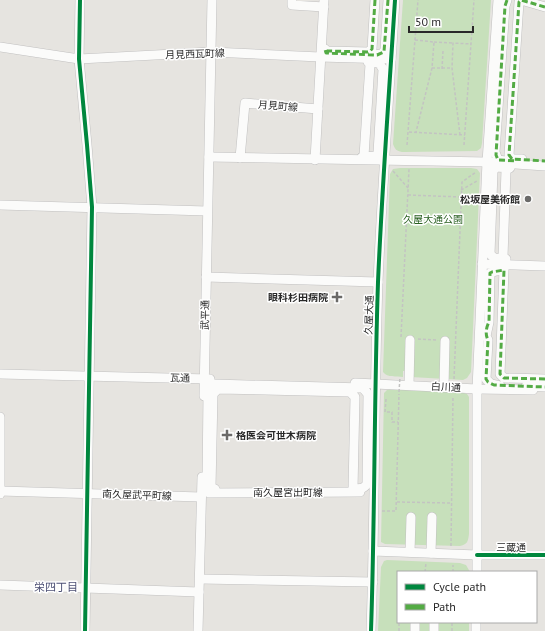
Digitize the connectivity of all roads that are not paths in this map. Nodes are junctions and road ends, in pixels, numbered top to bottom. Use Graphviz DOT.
graph roads {
  1 [pos="80,0"];
  2 [pos="212,0"];
  3 [pos="292,0"];
  4 [pos="374,0"];
  5 [pos="388,0"];
  6 [pos="395,0"];
  7 [pos="498,0"];
  8 [pos="506,0"];
  9 [pos="530,0"];
  10 [pos="538,0"];
  11 [pos="324,3"];
  12 [pos="545,5"];
  13 [pos="0,47"];
  14 [pos="212,52"];
  15 [pos="320,58"];
  16 [pos="79,59"];
  17 [pos="391,59"];
  18 [pos="318,109"];
  19 [pos="364,156"];
  20 [pos="209,157"];
  21 [pos="240,158"];
  22 [pos="315,160"];
  23 [pos="384,161"];
  24 [pos="487,162"];
  25 [pos="545,163"];
  26 [pos="506,170"];
  27 [pos="0,206"];
  28 [pos="92,208"];
  29 [pos="207,211"];
  30 [pos="482,264"];
  31 [pos="545,266"];
  32 [pos="206,277"];
  33 [pos="378,282"];
  34 [pos="409,340"];
  35 [pos="443,340"];
  36 [pos="0,374"];
  37 [pos="88,377"];
  38 [pos="204,379"];
  39 [pos="545,379"];
  40 [pos="360,383"];
  41 [pos="375,383"];
  42 [pos="409,385"];
  43 [pos="444,387"];
  44 [pos="477,389"];
  45 [pos="541,389"];
  46 [pos="0,417"];
  47 [pos="353,489"];
  48 [pos="0,492"];
  49 [pos="374,492"];
  50 [pos="87,494"];
  51 [pos="201,495"];
  52 [pos="411,517"];
  53 [pos="432,517"];
  54 [pos="374,551"];
  55 [pos="410,552"];
  56 [pos="431,553"];
  57 [pos="477,555"];
  58 [pos="545,555"];
  59 [pos="476,571"];
  60 [pos="200,579"];
  61 [pos="373,582"];
  62 [pos="0,585"];
  63 [pos="86,588"];
  64 [pos="199,592"];
  65 [pos="85,631"];
  66 [pos="198,631"];
  67 [pos="371,631"];
  1 -- 16 [label="street"];
  2 -- 14 [label="street, 武平通"];
  3 -- 11 [label="street"];
  4 -- 5 [label="street"];
  6 -- 17 [label="street, 久屋大通"];
  7 -- 24 [label="street"];
  8 -- 25 [label="street"];
  9 -- 12 [label="street"];
  10 -- 12 [label="street"];
  11 -- 15 [label="street"];
  12 -- 25 [label="street"];
  13 -- 16 [label="street, 月見西瓦町線"];
  14 -- 15 [label="street, 月見西瓦町線"];
  14 -- 16 [label="street, 月見西瓦町線"];
  14 -- 20 [label="street, 武平通"];
  15 -- 17 [label="street, 月見西瓦町線"];
  15 -- 18 [label="street"];
  16 -- 28 [label="street"];
  17 -- 23 [label="street, 久屋大通"];
  18 -- 21 [label="street, 月見町線"];
  18 -- 22 [label="street"];
  19 -- 19 [label="street"];
  20 -- 21 [label="street"];
  20 -- 29 [label="street, 武平通"];
  21 -- 22 [label="street"];
  22 -- 23 [label="street"];
  23 -- 24 [label="street"];
  23 -- 33 [label="street, 久屋大通"];
  24 -- 25 [label="street"];
  24 -- 30 [label="street"];
  26 -- 26 [label="street"];
  27 -- 28 [label="street"];
  28 -- 29 [label="street"];
  28 -- 37 [label="street"];
  29 -- 32 [label="street, 武平通"];
  30 -- 31 [label="street"];
  30 -- 44 [label="street"];
  32 -- 33 [label="street"];
  32 -- 38 [label="street, 武平通"];
  33 -- 41 [label="street, 久屋大通"];
  34 -- 42 [label="street"];
  35 -- 43 [label="street"];
  36 -- 37 [label="street, 瓦通"];
  37 -- 38 [label="street, 瓦通"];
  37 -- 50 [label="street"];
  38 -- 40 [label="street, 瓦通"];
  38 -- 51 [label="street, 武平通"];
  39 -- 45 [label="street"];
  40 -- 41 [label="street, 白川通"];
  41 -- 42 [label="street, 白川通"];
  41 -- 49 [label="street, 久屋大通"];
  42 -- 43 [label="street, 白川通"];
  43 -- 44 [label="street, 白川通"];
  44 -- 45 [label="street, 白川通"];
  44 -- 57 [label="street"];
  46 -- 48 [label="street"];
  47 -- 47 [label="street"];
  48 -- 50 [label="street, 南久屋武平町線"];
  49 -- 51 [label="street, 南久屋宮出町線"];
  49 -- 54 [label="street, 久屋大通"];
  50 -- 51 [label="street, 南久屋武平町線"];
  50 -- 63 [label="street"];
  51 -- 60 [label="street, 武平通"];
  52 -- 55 [label="street"];
  53 -- 56 [label="street"];
  54 -- 55 [label="street, 三蔵通"];
  54 -- 61 [label="street, 久屋大通"];
  55 -- 56 [label="street, 三蔵通"];
  56 -- 57 [label="street, 三蔵通"];
  57 -- 58 [label="street, 三蔵通"];
  57 -- 59 [label="street"];
  60 -- 61 [label="street"];
  60 -- 64 [label="street, 武平通"];
  61 -- 67 [label="street, 久屋大通"];
  62 -- 63 [label="street"];
  63 -- 64 [label="street"];
  63 -- 65 [label="street"];
  64 -- 66 [label="street, 武平通"];
}
